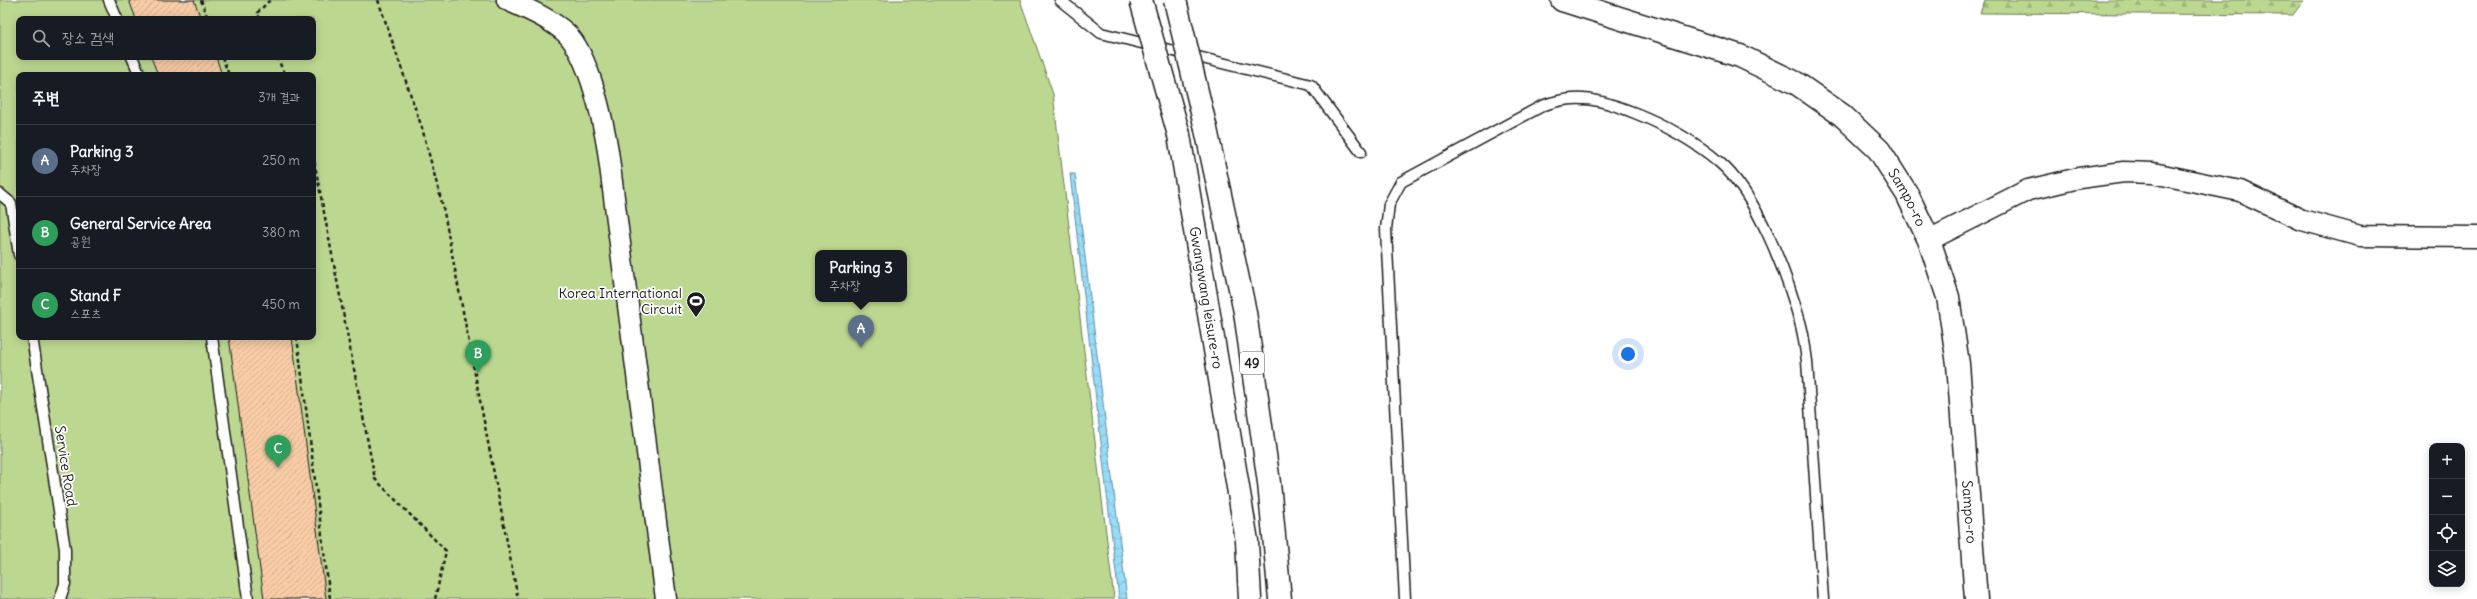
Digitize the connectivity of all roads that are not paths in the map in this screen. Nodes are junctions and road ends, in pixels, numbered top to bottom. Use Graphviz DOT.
graph roads {
  1 [pos="110,0"];
  2 [pos="507,0"];
  3 [pos="1060,0"];
  4 [pos="1140,0"];
  5 [pos="1175,0"];
  6 [pos="1562,0"];
  7 [pos="116,16"];
  8 [pos="133,60"];
  9 [pos="139,72"];
  10 [pos="1361,152"];
  11 [pos="0,194"];
  12 [pos="16,236"];
  13 [pos="2477,237"];
  14 [pos="1930,240"];
  15 [pos="32,340"];
  16 [pos="212,340"];
  17 [pos="60,599"];
  18 [pos="248,599"];
  19 [pos="666,599"];
  20 [pos="1250,599"];
  21 [pos="1280,599"];
  22 [pos="1405,599"];
  23 [pos="1824,599"];
  24 [pos="1976,599"];
  1 -- 7 [label="lane"];
  2 -- 19 [label="street"];
  3 -- 10 [label="lane"];
  4 -- 20 [label="main road, Gwangwang leisure-ro / 49, bridge"];
  5 -- 21 [label="main road, 49, bridge"];
  6 -- 14 [label="main road, Sampo-ro"];
  8 -- 9 [label="lane"];
  11 -- 12 [label="lane"];
  13 -- 14 [label="street"];
  14 -- 24 [label="main road, Sampo-ro"];
  15 -- 17 [label="lane, Service Road"];
  16 -- 18 [label="lane"];
  22 -- 23 [label="lane"];
}
